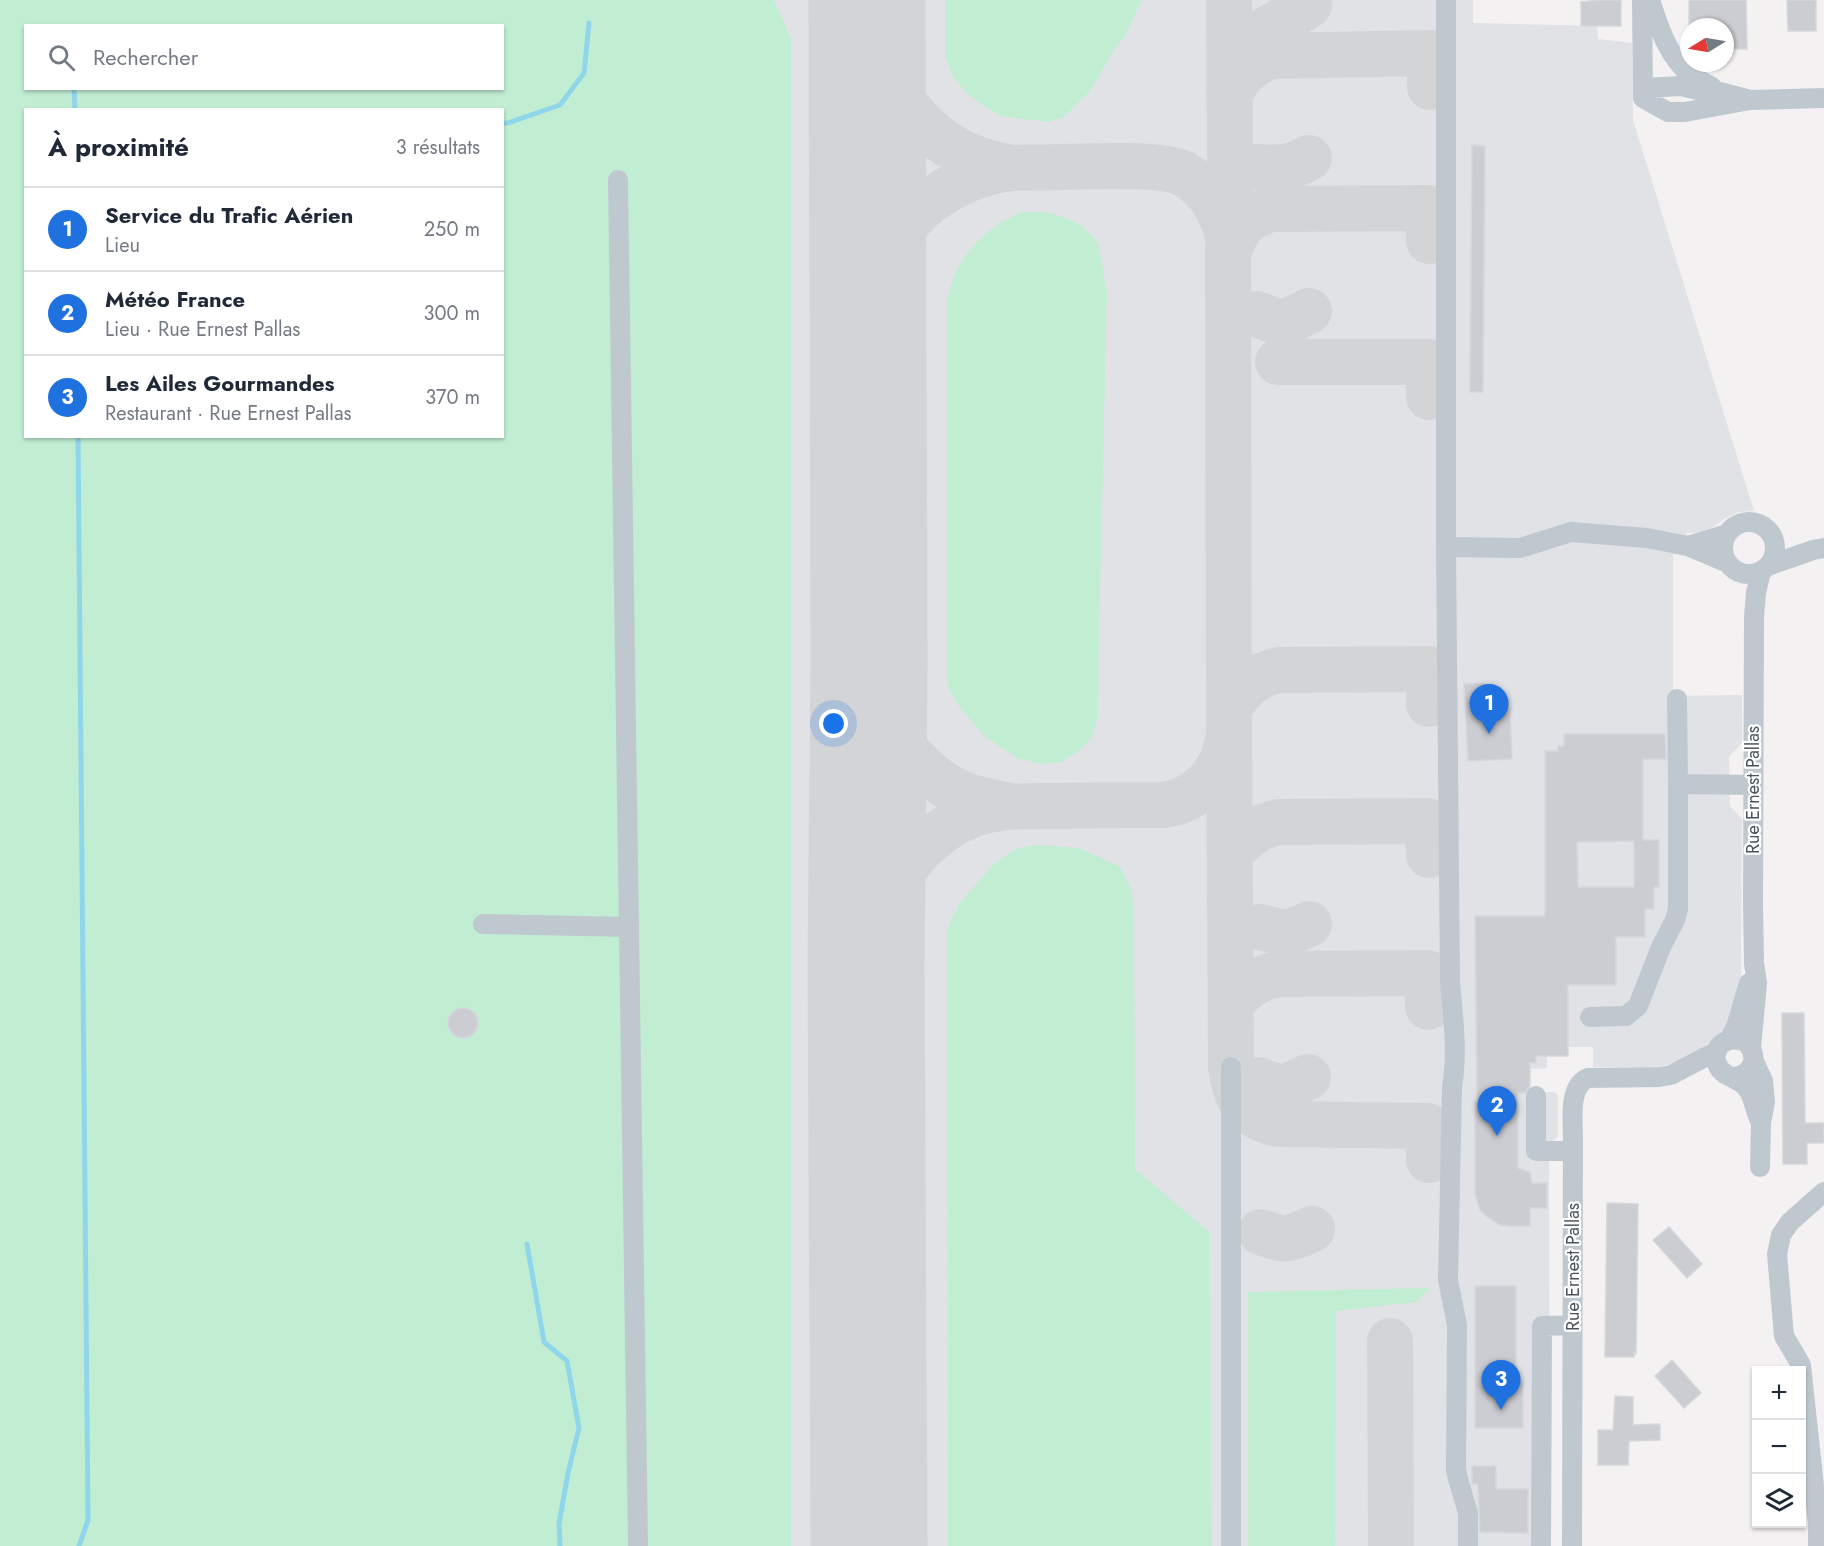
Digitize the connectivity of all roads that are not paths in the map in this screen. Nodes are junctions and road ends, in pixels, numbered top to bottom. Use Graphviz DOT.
graph roads {
  1 [pos="1446,0"];
  2 [pos="1642,0"];
  3 [pos="1650,0"];
  4 [pos="1720,92"];
  5 [pos="1643,93"];
  6 [pos="1824,98"];
  7 [pos="1750,100"];
  8 [pos="618,180"];
  9 [pos="1727,534"];
  10 [pos="1772,539"];
  11 [pos="1688,546"];
  12 [pos="1446,547"];
  13 [pos="1819,549"];
  14 [pos="1732,567"];
  15 [pos="1765,568"];
  16 [pos="1754,616"];
  17 [pos="1677,699"];
  18 [pos="1678,784"];
  19 [pos="1752,785"];
  20 [pos="483,924"];
  21 [pos="629,927"];
  22 [pos="1754,963"];
  23 [pos="1590,1017"];
  24 [pos="1723,1046"];
  25 [pos="1753,1055"];
  26 [pos="1231,1067"];
  27 [pos="1671,1075"];
  28 [pos="1729,1075"];
  29 [pos="1536,1096"];
  30 [pos="1761,1123"];
  31 [pos="1573,1151"];
  32 [pos="1760,1167"];
  33 [pos="1824,1192"];
  34 [pos="1572,1325"];
  35 [pos="1541,1427"];
  36 [pos="1572,1428"];
  37 [pos="638,1546"];
  38 [pos="1231,1546"];
  39 [pos="1468,1546"];
  40 [pos="1541,1546"];
  41 [pos="1572,1546"];
  42 [pos="1818,1546"];
  1 -- 12 [label="street"];
  2 -- 5 [label="street"];
  3 -- 4 [label="street"];
  4 -- 5 [label="street"];
  4 -- 7 [label="street"];
  5 -- 7 [label="street"];
  6 -- 7 [label="street"];
  8 -- 21 [label="street"];
  9 -- 10 [label="street"];
  9 -- 11 [label="street"];
  9 -- 14 [label="street"];
  10 -- 13 [label="street"];
  10 -- 15 [label="street"];
  11 -- 12 [label="street"];
  11 -- 14 [label="street"];
  12 -- 39 [label="street"];
  13 -- 15 [label="street"];
  14 -- 15 [label="street"];
  14 -- 16 [label="street, Rue Ernest Pallas"];
  15 -- 16 [label="street, Rue Ernest Pallas"];
  16 -- 19 [label="street, Rue Ernest Pallas"];
  17 -- 18 [label="street"];
  18 -- 19 [label="street"];
  18 -- 23 [label="street"];
  19 -- 22 [label="street, Rue Ernest Pallas"];
  20 -- 21 [label="street"];
  21 -- 37 [label="street"];
  22 -- 24 [label="street, Rue Ernest Pallas"];
  22 -- 25 [label="street, Rue Ernest Pallas"];
  24 -- 25 [label="street"];
  24 -- 27 [label="street, Rue Ernest Pallas"];
  24 -- 28 [label="street"];
  25 -- 28 [label="street"];
  25 -- 30 [label="street"];
  26 -- 38 [label="street"];
  27 -- 28 [label="street, Rue Ernest Pallas"];
  27 -- 31 [label="street, Rue Ernest Pallas"];
  28 -- 30 [label="street"];
  29 -- 31 [label="street"];
  30 -- 32 [label="street"];
  31 -- 34 [label="street, Rue Ernest Pallas"];
  33 -- 42 [label="street"];
  34 -- 35 [label="street"];
  34 -- 36 [label="street, Rue Ernest Pallas"];
  35 -- 36 [label="street"];
  35 -- 40 [label="street"];
  36 -- 41 [label="street, Rue Ernest Pallas"];
}
